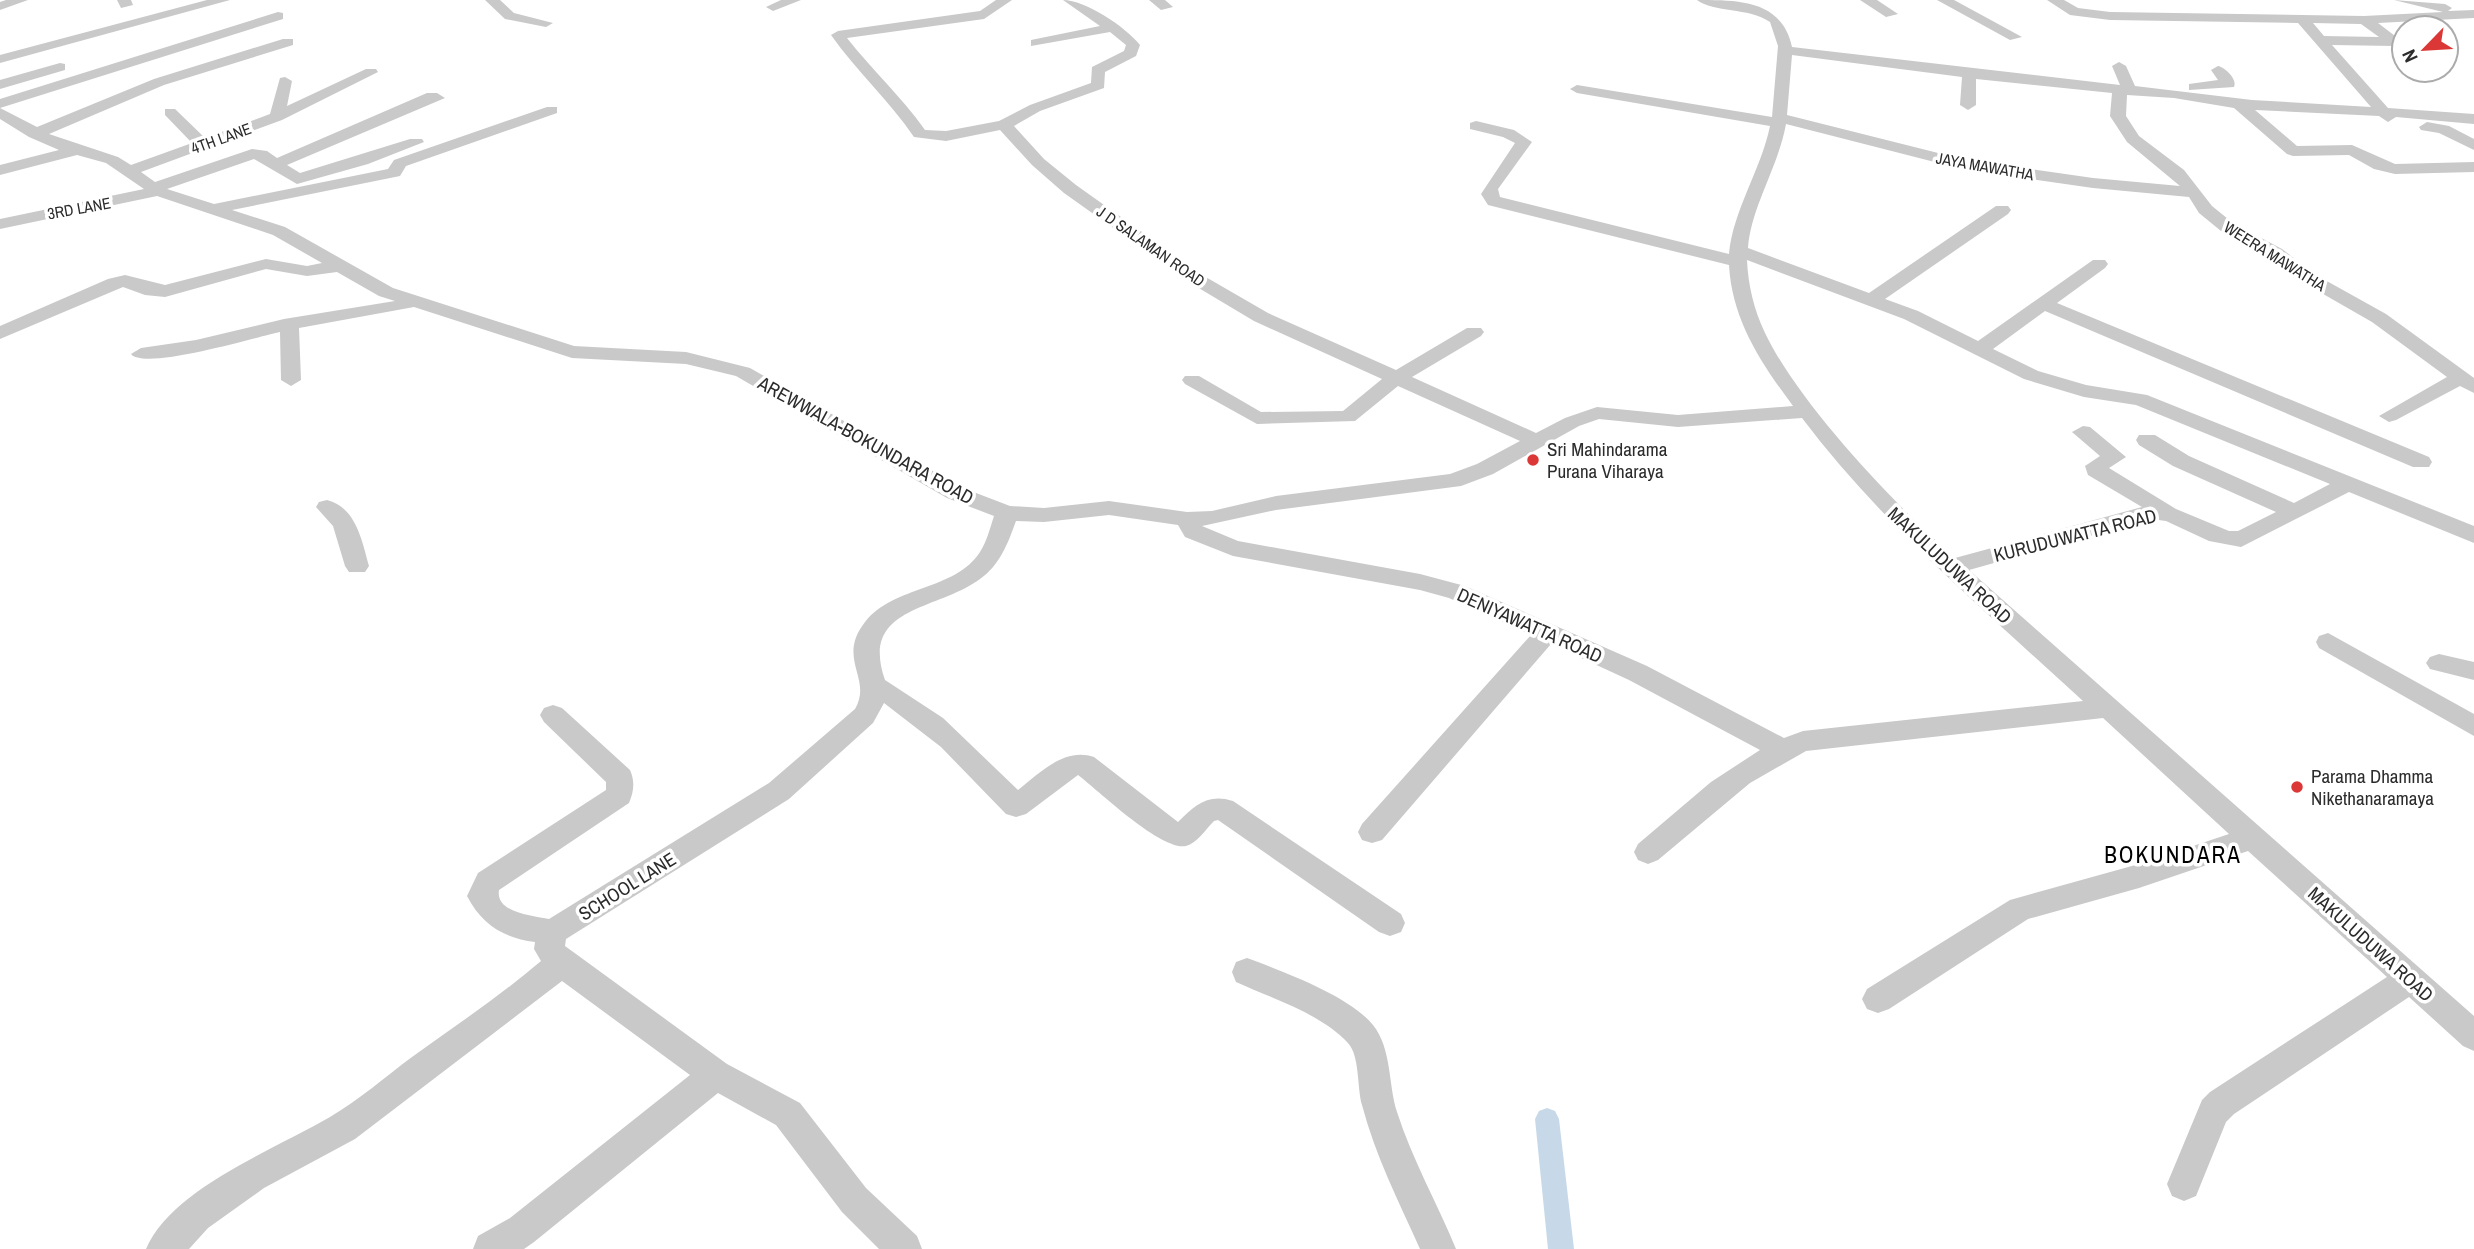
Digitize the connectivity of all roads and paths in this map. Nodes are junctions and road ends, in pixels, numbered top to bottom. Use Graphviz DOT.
graph roads {
  1 [pos="21,0"];
  2 [pos="223,0"];
  3 [pos="520,0"];
  4 [pos="794,0"];
  5 [pos="1005,0"];
  6 [pos="1070,0"];
  7 [pos="1704,0"];
  8 [pos="1867,0"];
  9 [pos="1944,0"];
  10 [pos="2054,0"];
  11 [pos="2401,0"];
  12 [pos="495,3"];
  13 [pos="0,6"];
  14 [pos="773,6"];
  15 [pos="1768,7"];
  16 [pos="1891,14"];
  17 [pos="2470,14"];
  18 [pos="278,16"];
  19 [pos="2300,17"];
  20 [pos="2364,20"];
  21 [pos="2390,22"];
  22 [pos="546,23"];
  23 [pos="198,26"];
  24 [pos="1113,27"];
  25 [pos="239,37"];
  26 [pos="2015,37"];
  27 [pos="2321,40"];
  28 [pos="288,41"];
  29 [pos="1037,43"];
  30 [pos="122,49"];
  31 [pos="255,50"];
  32 [pos="1785,50"];
  33 [pos="0,59"];
  34 [pos="2017,60"];
  35 [pos="71,64"];
  36 [pos="2119,65"];
  37 [pos="2218,70"];
  38 [pos="371,72"];
  39 [pos="1969,74"];
  40 [pos="285,81"];
  41 [pos="2021,81"];
  42 [pos="0,85"];
  43 [pos="1577,89"];
  44 [pos="2125,91"];
  45 [pos="2175,93"];
  46 [pos="437,99"];
  47 [pos="0,104"];
  48 [pos="2239,104"];
  49 [pos="1968,105"];
  50 [pos="552,110"];
  51 [pos="2383,111"];
  52 [pos="170,112"];
  53 [pos="0,113"];
  54 [pos="277,117"];
  55 [pos="2474,119"];
  56 [pos="1779,121"];
  57 [pos="1004,125"];
  58 [pos="1476,126"];
  59 [pos="450,130"];
  60 [pos="35,134"];
  61 [pos="202,144"];
  62 [pos="2474,145"];
  63 [pos="78,150"];
  64 [pos="274,164"];
  65 [pos="2474,167"];
  66 [pos="0,170"];
  67 [pos="130,171"];
  68 [pos="155,189"];
  69 [pos="2195,192"];
  70 [pos="212,209"];
  71 [pos="2002,210"];
  72 [pos="0,224"];
  73 [pos="1738,256"];
  74 [pos="2099,264"];
  75 [pos="340,266"];
  76 [pos="416,300"];
  77 [pos="1871,300"];
  78 [pos="2044,304"];
  79 [pos="289,324"];
  80 [pos="1474,332"];
  81 [pos="0,333"];
  82 [pos="1980,349"];
  83 [pos="141,354"];
  84 [pos="1395,379"];
  85 [pos="291,380"];
  86 [pos="1192,380"];
  87 [pos="2468,382"];
  88 [pos="1808,411"];
  89 [pos="2389,416"];
  90 [pos="2084,432"];
  91 [pos="2147,440"];
  92 [pos="1538,441"];
  93 [pos="2421,462"];
  94 [pos="2350,483"];
  95 [pos="327,507"];
  96 [pos="2167,512"];
  97 [pos="2295,512"];
  98 [pos="1007,513"];
  99 [pos="1187,520"];
  100 [pos="2474,535"];
  101 [pos="356,566"];
  102 [pos="1950,567"];
  103 [pos="1548,632"];
  104 [pos="2328,642"];
  105 [pos="2439,663"];
  106 [pos="2474,671"];
  107 [pos="876,687"];
  108 [pos="2109,708"];
  109 [pos="553,715"];
  110 [pos="2474,726"];
  111 [pos="1782,749"];
  112 [pos="1372,832"];
  113 [pos="2255,837"];
  114 [pos="1648,852"];
  115 [pos="1390,923"];
  116 [pos="557,947"];
  117 [pos="1247,972"];
  118 [pos="2410,979"];
  119 [pos="1878,999"];
  120 [pos="2474,1035"];
  121 [pos="716,1075"];
  122 [pos="2184,1185"];
  123 [pos="164,1249"];
  124 [pos="491,1249"];
  125 [pos="904,1249"];
  126 [pos="1438,1249"];
  1 -- 13 [label="street"];
  2 -- 33 [label="street"];
  3 -- 12 [label="street"];
  4 -- 14 [label="street"];
  5 -- 57 [label="street"];
  6 -- 24 [label="street"];
  7 -- 15 [label="street, MAKULUDUWA ROAD"];
  8 -- 16 [label="street"];
  9 -- 26 [label="street"];
  10 -- 19 [label="street"];
  11 -- 17 [label="street"];
  12 -- 22 [label="street"];
  15 -- 32 [label="street, MAKULUDUWA ROAD"];
  18 -- 47 [label="street"];
  19 -- 20 [label="street"];
  19 -- 27 [label="street"];
  20 -- 21 [label="street"];
  20 -- 27 [label="street"];
  23 -- 30 [label="street"];
  24 -- 29 [label="street"];
  24 -- 57 [label="street"];
  25 -- 31 [label="street"];
  27 -- 51 [label="street"];
  28 -- 31 [label="street"];
  31 -- 60 [label="street"];
  32 -- 39 [label="street"];
  32 -- 56 [label="street, MAKULUDUWA ROAD"];
  34 -- 41 [label="street"];
  35 -- 42 [label="street"];
  36 -- 44 [label="street, WEERA MAWATHA"];
  37 -- 45 [label="street"];
  38 -- 54 [label="street"];
  39 -- 41 [label="street"];
  39 -- 49 [label="street"];
  40 -- 54 [label="street, 4TH LANE"];
  41 -- 44 [label="street"];
  43 -- 56 [label="street, JAYA MAWATHA"];
  44 -- 45 [label="street"];
  44 -- 69 [label="street, WEERA MAWATHA"];
  45 -- 48 [label="street"];
  46 -- 64 [label="street"];
  48 -- 51 [label="street"];
  48 -- 65 [label="street"];
  50 -- 70 [label="street"];
  51 -- 55 [label="street"];
  51 -- 62 [label="street"];
  52 -- 61 [label="street"];
  53 -- 60 [label="street, AREWWALA-BOKUNDARA ROAD"];
  54 -- 61 [label="street, 4TH LANE"];
  56 -- 69 [label="street, JAYA MAWATHA"];
  56 -- 73 [label="street, MAKULUDUWA ROAD"];
  57 -- 84 [label="street, J D SALAMAN ROAD"];
  58 -- 73 [label="street"];
  59 -- 64 [label="street, 3RD LANE"];
  60 -- 63 [label="street, AREWWALA-BOKUNDARA ROAD"];
  61 -- 67 [label="street, 4TH LANE"];
  63 -- 66 [label="street"];
  63 -- 67 [label="street, AREWWALA-BOKUNDARA ROAD"];
  64 -- 68 [label="street, 3RD LANE"];
  67 -- 68 [label="street, AREWWALA-BOKUNDARA ROAD"];
  68 -- 70 [label="street, AREWWALA-BOKUNDARA ROAD"];
  68 -- 72 [label="street, 3RD LANE"];
  69 -- 87 [label="street, WEERA MAWATHA"];
  70 -- 75 [label="street, AREWWALA-BOKUNDARA ROAD"];
  71 -- 77 [label="street"];
  73 -- 77 [label="street"];
  73 -- 88 [label="street, MAKULUDUWA ROAD"];
  74 -- 78 [label="street"];
  75 -- 76 [label="street, AREWWALA-BOKUNDARA ROAD"];
  75 -- 81 [label="street"];
  76 -- 79 [label="street"];
  76 -- 98 [label="street, AREWWALA-BOKUNDARA ROAD"];
  77 -- 82 [label="street"];
  78 -- 82 [label="street"];
  78 -- 93 [label="street"];
  79 -- 83 [label="street"];
  79 -- 85 [label="street"];
  80 -- 84 [label="street"];
  82 -- 94 [label="street"];
  84 -- 86 [label="street"];
  84 -- 92 [label="street, J D SALAMAN ROAD"];
  87 -- 89 [label="street"];
  88 -- 92 [label="street, AREWWALA-BOKUNDARA ROAD"];
  88 -- 102 [label="street, MAKULUDUWA ROAD"];
  90 -- 96 [label="street"];
  91 -- 97 [label="street"];
  92 -- 99 [label="street, AREWWALA-BOKUNDARA ROAD"];
  94 -- 97 [label="street, KURUDUWATTA ROAD"];
  94 -- 100 [label="street"];
  95 -- 101 [label="street"];
  96 -- 97 [label="street, KURUDUWATTA ROAD"];
  96 -- 102 [label="street, KURUDUWATTA ROAD"];
  98 -- 99 [label="street, AREWWALA-BOKUNDARA ROAD"];
  98 -- 107 [label="street"];
  99 -- 103 [label="street, DENIYAWATTA ROAD"];
  102 -- 108 [label="street, MAKULUDUWA ROAD"];
  103 -- 111 [label="street, DENIYAWATTA ROAD"];
  103 -- 112 [label="street"];
  104 -- 110 [label="street"];
  105 -- 106 [label="street"];
  107 -- 115 [label="street"];
  107 -- 116 [label="street, SCHOOL LANE"];
  108 -- 111 [label="street"];
  108 -- 113 [label="street, MAKULUDUWA ROAD"];
  109 -- 116 [label="street"];
  111 -- 114 [label="street"];
  113 -- 118 [label="street, MAKULUDUWA ROAD"];
  113 -- 119 [label="street"];
  116 -- 121 [label="street"];
  116 -- 123 [label="street, SCHOOL LANE"];
  117 -- 126 [label="street"];
  118 -- 120 [label="street, MAKULUDUWA ROAD"];
  118 -- 122 [label="street"];
  121 -- 124 [label="street"];
  121 -- 125 [label="street"];
}
